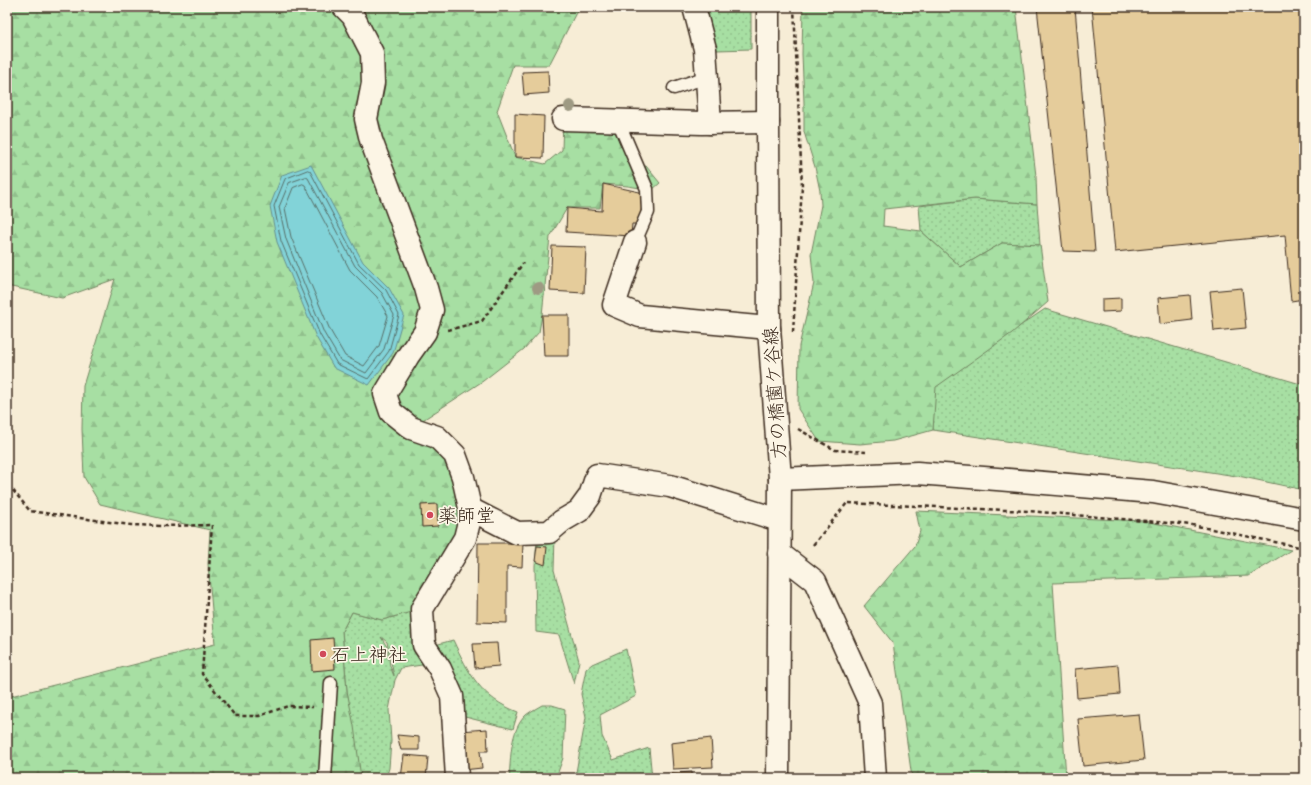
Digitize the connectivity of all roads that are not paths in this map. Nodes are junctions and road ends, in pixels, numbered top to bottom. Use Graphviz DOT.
graph roads {
  1 [pos="344,7"];
  2 [pos="694,7"];
  3 [pos="768,7"];
  4 [pos="707,77"];
  5 [pos="674,88"];
  6 [pos="563,119"];
  7 [pos="618,121"];
  8 [pos="710,122"];
  9 [pos="768,122"];
  10 [pos="635,242"];
  11 [pos="770,328"];
  12 [pos="780,479"];
  13 [pos="472,510"];
  14 [pos="1304,519"];
  15 [pos="779,520"];
  16 [pos="779,553"];
  17 [pos="331,683"];
  18 [pos="324,778"];
  19 [pos="458,778"];
  20 [pos="778,778"];
  21 [pos="875,778"];
  1 -- 13 [label="street"];
  2 -- 4 [label="street"];
  3 -- 9 [label="street, 方の橋薗ケ谷線"];
  4 -- 5 [label="lane"];
  4 -- 8 [label="street"];
  6 -- 7 [label="street"];
  7 -- 8 [label="street"];
  7 -- 10 [label="lane"];
  8 -- 9 [label="street"];
  9 -- 11 [label="street, 方の橋薗ケ谷線"];
  10 -- 11 [label="street"];
  11 -- 12 [label="street, 方の橋薗ケ谷線"];
  12 -- 14 [label="street"];
  12 -- 15 [label="street, 方の橋薗ケ谷線"];
  13 -- 15 [label="street"];
  13 -- 19 [label="street"];
  15 -- 16 [label="street, 方の橋薗ケ谷線"];
  16 -- 20 [label="street, 方の橋薗ケ谷線"];
  16 -- 21 [label="street"];
  17 -- 18 [label="lane"];
}
